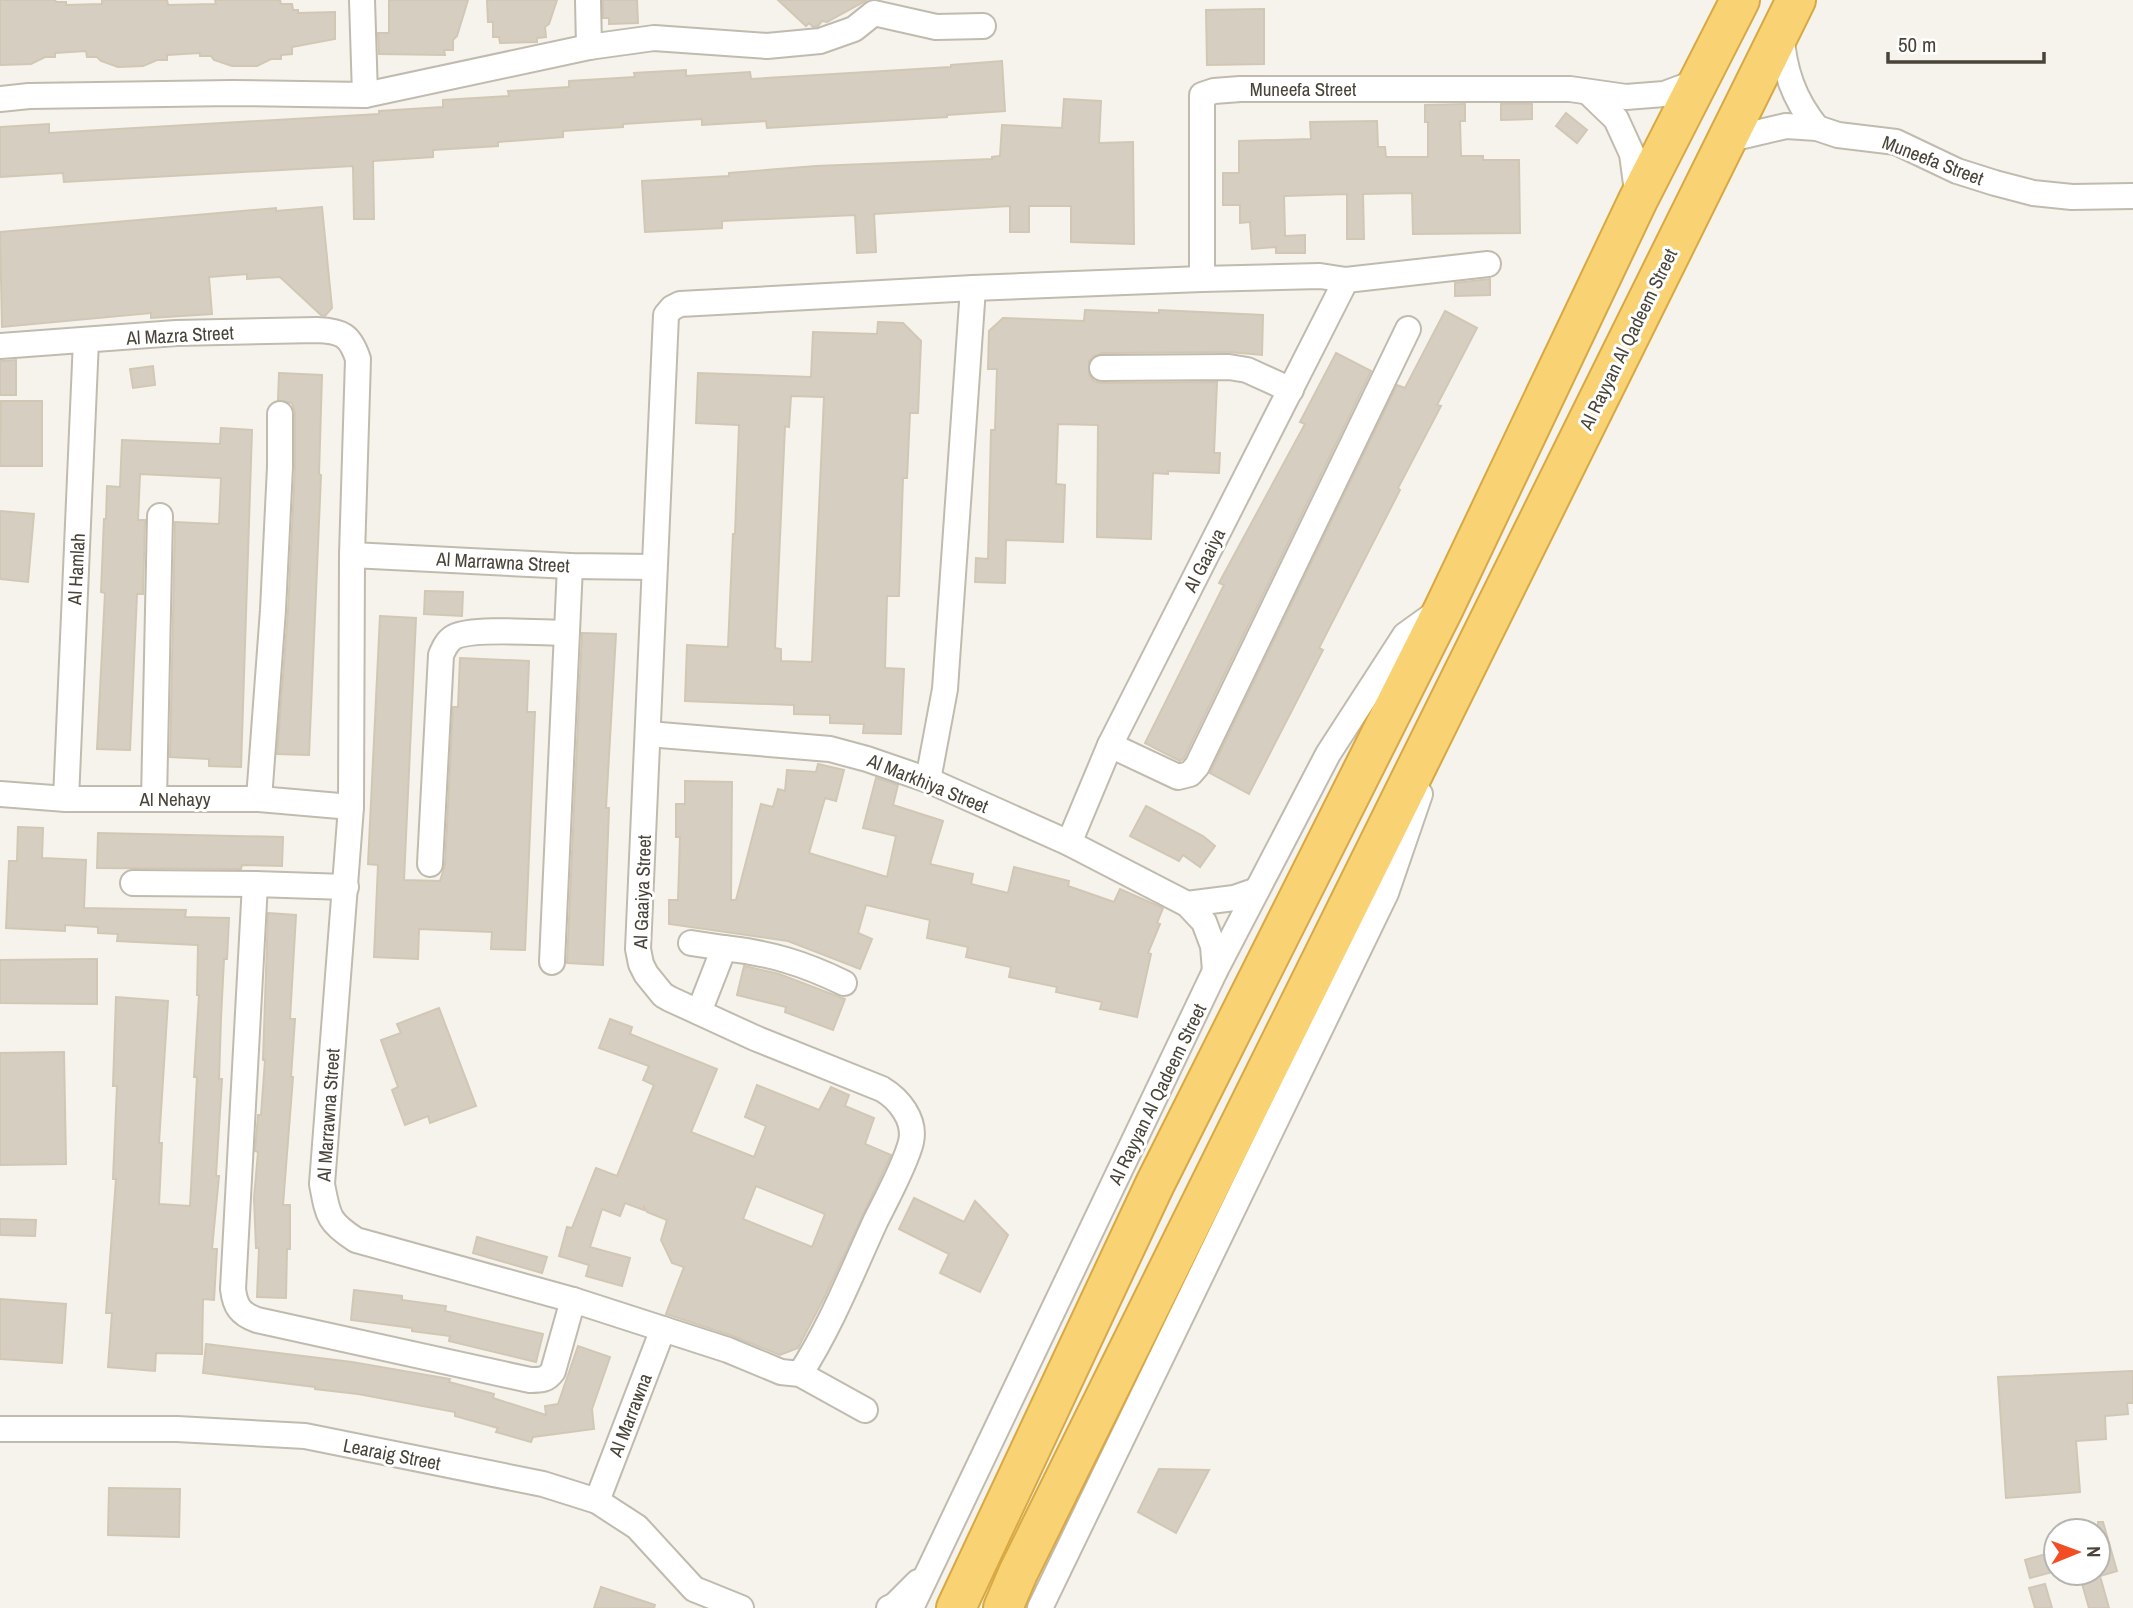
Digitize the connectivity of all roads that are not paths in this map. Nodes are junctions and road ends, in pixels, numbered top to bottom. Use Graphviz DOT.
graph roads {
  1 [pos="362,0"];
  2 [pos="588,0"];
  3 [pos="1740,0"];
  4 [pos="878,6"];
  5 [pos="1788,14"];
  6 [pos="983,26"];
  7 [pos="589,47"];
  8 [pos="1699,81"];
  9 [pos="1589,93"];
  10 [pos="365,95"];
  11 [pos="0,99"];
  12 [pos="1816,128"];
  13 [pos="1726,140"];
  14 [pos="2133,196"];
  15 [pos="1638,200"];
  16 [pos="1488,264"];
  17 [pos="1202,279"];
  18 [pos="1346,280"];
  19 [pos="973,288"];
  20 [pos="1408,329"];
  21 [pos="86,340"];
  22 [pos="0,346"];
  23 [pos="354,347"];
  24 [pos="1102,368"];
  25 [pos="1291,390"];
  26 [pos="279,414"];
  27 [pos="160,516"];
  28 [pos="352,555"];
  29 [pos="570,566"];
  30 [pos="654,567"];
  31 [pos="1444,608"];
  32 [pos="566,633"];
  33 [pos="1460,678"];
  34 [pos="648,734"];
  35 [pos="1110,745"];
  36 [pos="928,780"];
  37 [pos="0,794"];
  38 [pos="66,799"];
  39 [pos="259,799"];
  40 [pos="154,800"];
  41 [pos="351,807"];
  42 [pos="1069,843"];
  43 [pos="430,864"];
  44 [pos="133,883"];
  45 [pos="255,884"];
  46 [pos="346,887"];
  47 [pos="1257,890"];
  48 [pos="1187,904"];
  49 [pos="691,943"];
  50 [pos="724,948"];
  51 [pos="552,962"];
  52 [pos="1215,971"];
  53 [pos="844,983"];
  54 [pos="699,1012"];
  55 [pos="573,1300"];
  56 [pos="663,1329"];
  57 [pos="800,1374"];
  58 [pos="865,1410"];
  59 [pos="0,1430"];
  60 [pos="597,1501"];
  61 [pos="928,1572"];
  62 [pos="741,1608"];
  63 [pos="889,1608"];
  64 [pos="911,1608"];
  65 [pos="956,1608"];
  66 [pos="1003,1608"];
  67 [pos="1040,1608"];
  1 -- 10 [label="street"];
  2 -- 7 [label="street"];
  3 -- 8 [label="highway, Al Rayyan Al Qadeem Street"];
  4 -- 6 [label="street"];
  4 -- 7 [label="street"];
  5 -- 12 [label="street"];
  5 -- 13 [label="highway, Al Rayyan Al Qadeem Street"];
  7 -- 10 [label="street"];
  8 -- 9 [label="street, Muneefa Street"];
  8 -- 15 [label="highway, Al Rayyan Al Qadeem Street"];
  9 -- 15 [label="street"];
  9 -- 17 [label="street, Muneefa Street"];
  10 -- 11 [label="street"];
  12 -- 13 [label="street, Muneefa Street"];
  12 -- 14 [label="street, Muneefa Street"];
  13 -- 33 [label="highway, Al Rayyan Al Qadeem Street"];
  15 -- 31 [label="highway, Al Rayyan Al Qadeem Street"];
  16 -- 18 [label="street"];
  17 -- 18 [label="street"];
  17 -- 19 [label="street"];
  18 -- 25 [label="street, Al Gaaiya"];
  19 -- 30 [label="street, Al Gaaiya Street"];
  19 -- 36 [label="street"];
  20 -- 35 [label="street"];
  21 -- 22 [label="street, Al Mazra Street"];
  21 -- 23 [label="street, Al Mazra Street"];
  21 -- 38 [label="street, Al Hamlah"];
  23 -- 28 [label="street, Al Marrawna Street"];
  24 -- 25 [label="street"];
  25 -- 35 [label="street, Al Gaaiya"];
  26 -- 39 [label="street"];
  27 -- 40 [label="street"];
  28 -- 29 [label="street, Al Marrawna Street"];
  28 -- 41 [label="street, Al Marrawna Street"];
  29 -- 30 [label="street, Al Marrawna Street"];
  29 -- 32 [label="street"];
  30 -- 34 [label="street, Al Gaaiya Street"];
  31 -- 47 [label="street, Al Rayyan Al Qadeem Street"];
  31 -- 65 [label="highway, Al Rayyan Al Qadeem Street"];
  32 -- 43 [label="street"];
  32 -- 51 [label="street"];
  33 -- 66 [label="highway, Al Rayyan Al Qadeem Street"];
  33 -- 67 [label="street, Al Rayyan Al Qadeem Street"];
  34 -- 36 [label="street, Al Markhiya Street"];
  34 -- 54 [label="street, Al Gaaiya Street"];
  35 -- 42 [label="street, Al Gaaiya"];
  36 -- 42 [label="street, Al Markhiya Street"];
  37 -- 38 [label="street, Al Nehayy"];
  38 -- 40 [label="street, Al Nehayy"];
  39 -- 40 [label="street, Al Nehayy"];
  39 -- 41 [label="street, Al Nehayy"];
  41 -- 46 [label="street, Al Marrawna Street"];
  42 -- 48 [label="street, Al Markhiya Street"];
  44 -- 45 [label="street"];
  45 -- 46 [label="street"];
  45 -- 55 [label="street"];
  46 -- 55 [label="street, Al Marrawna Street"];
  47 -- 48 [label="street"];
  47 -- 52 [label="street, Al Rayyan Al Qadeem Street"];
  48 -- 52 [label="street, Al Markhiya Street"];
  49 -- 50 [label="street"];
  50 -- 53 [label="street"];
  50 -- 54 [label="street"];
  52 -- 61 [label="street, Al Rayyan Al Qadeem Street"];
  54 -- 57 [label="street, Al Gaaiya Street"];
  55 -- 56 [label="street, Al Marrawna Street"];
  56 -- 57 [label="street, Al Marrawna Street"];
  56 -- 60 [label="street, Al Marrawna"];
  57 -- 58 [label="street"];
  59 -- 60 [label="street, Learaig Street"];
  60 -- 62 [label="street, Learaig Street"];
  61 -- 63 [label="street"];
  61 -- 64 [label="street, Al Rayyan Al Qadeem Street"];
}
